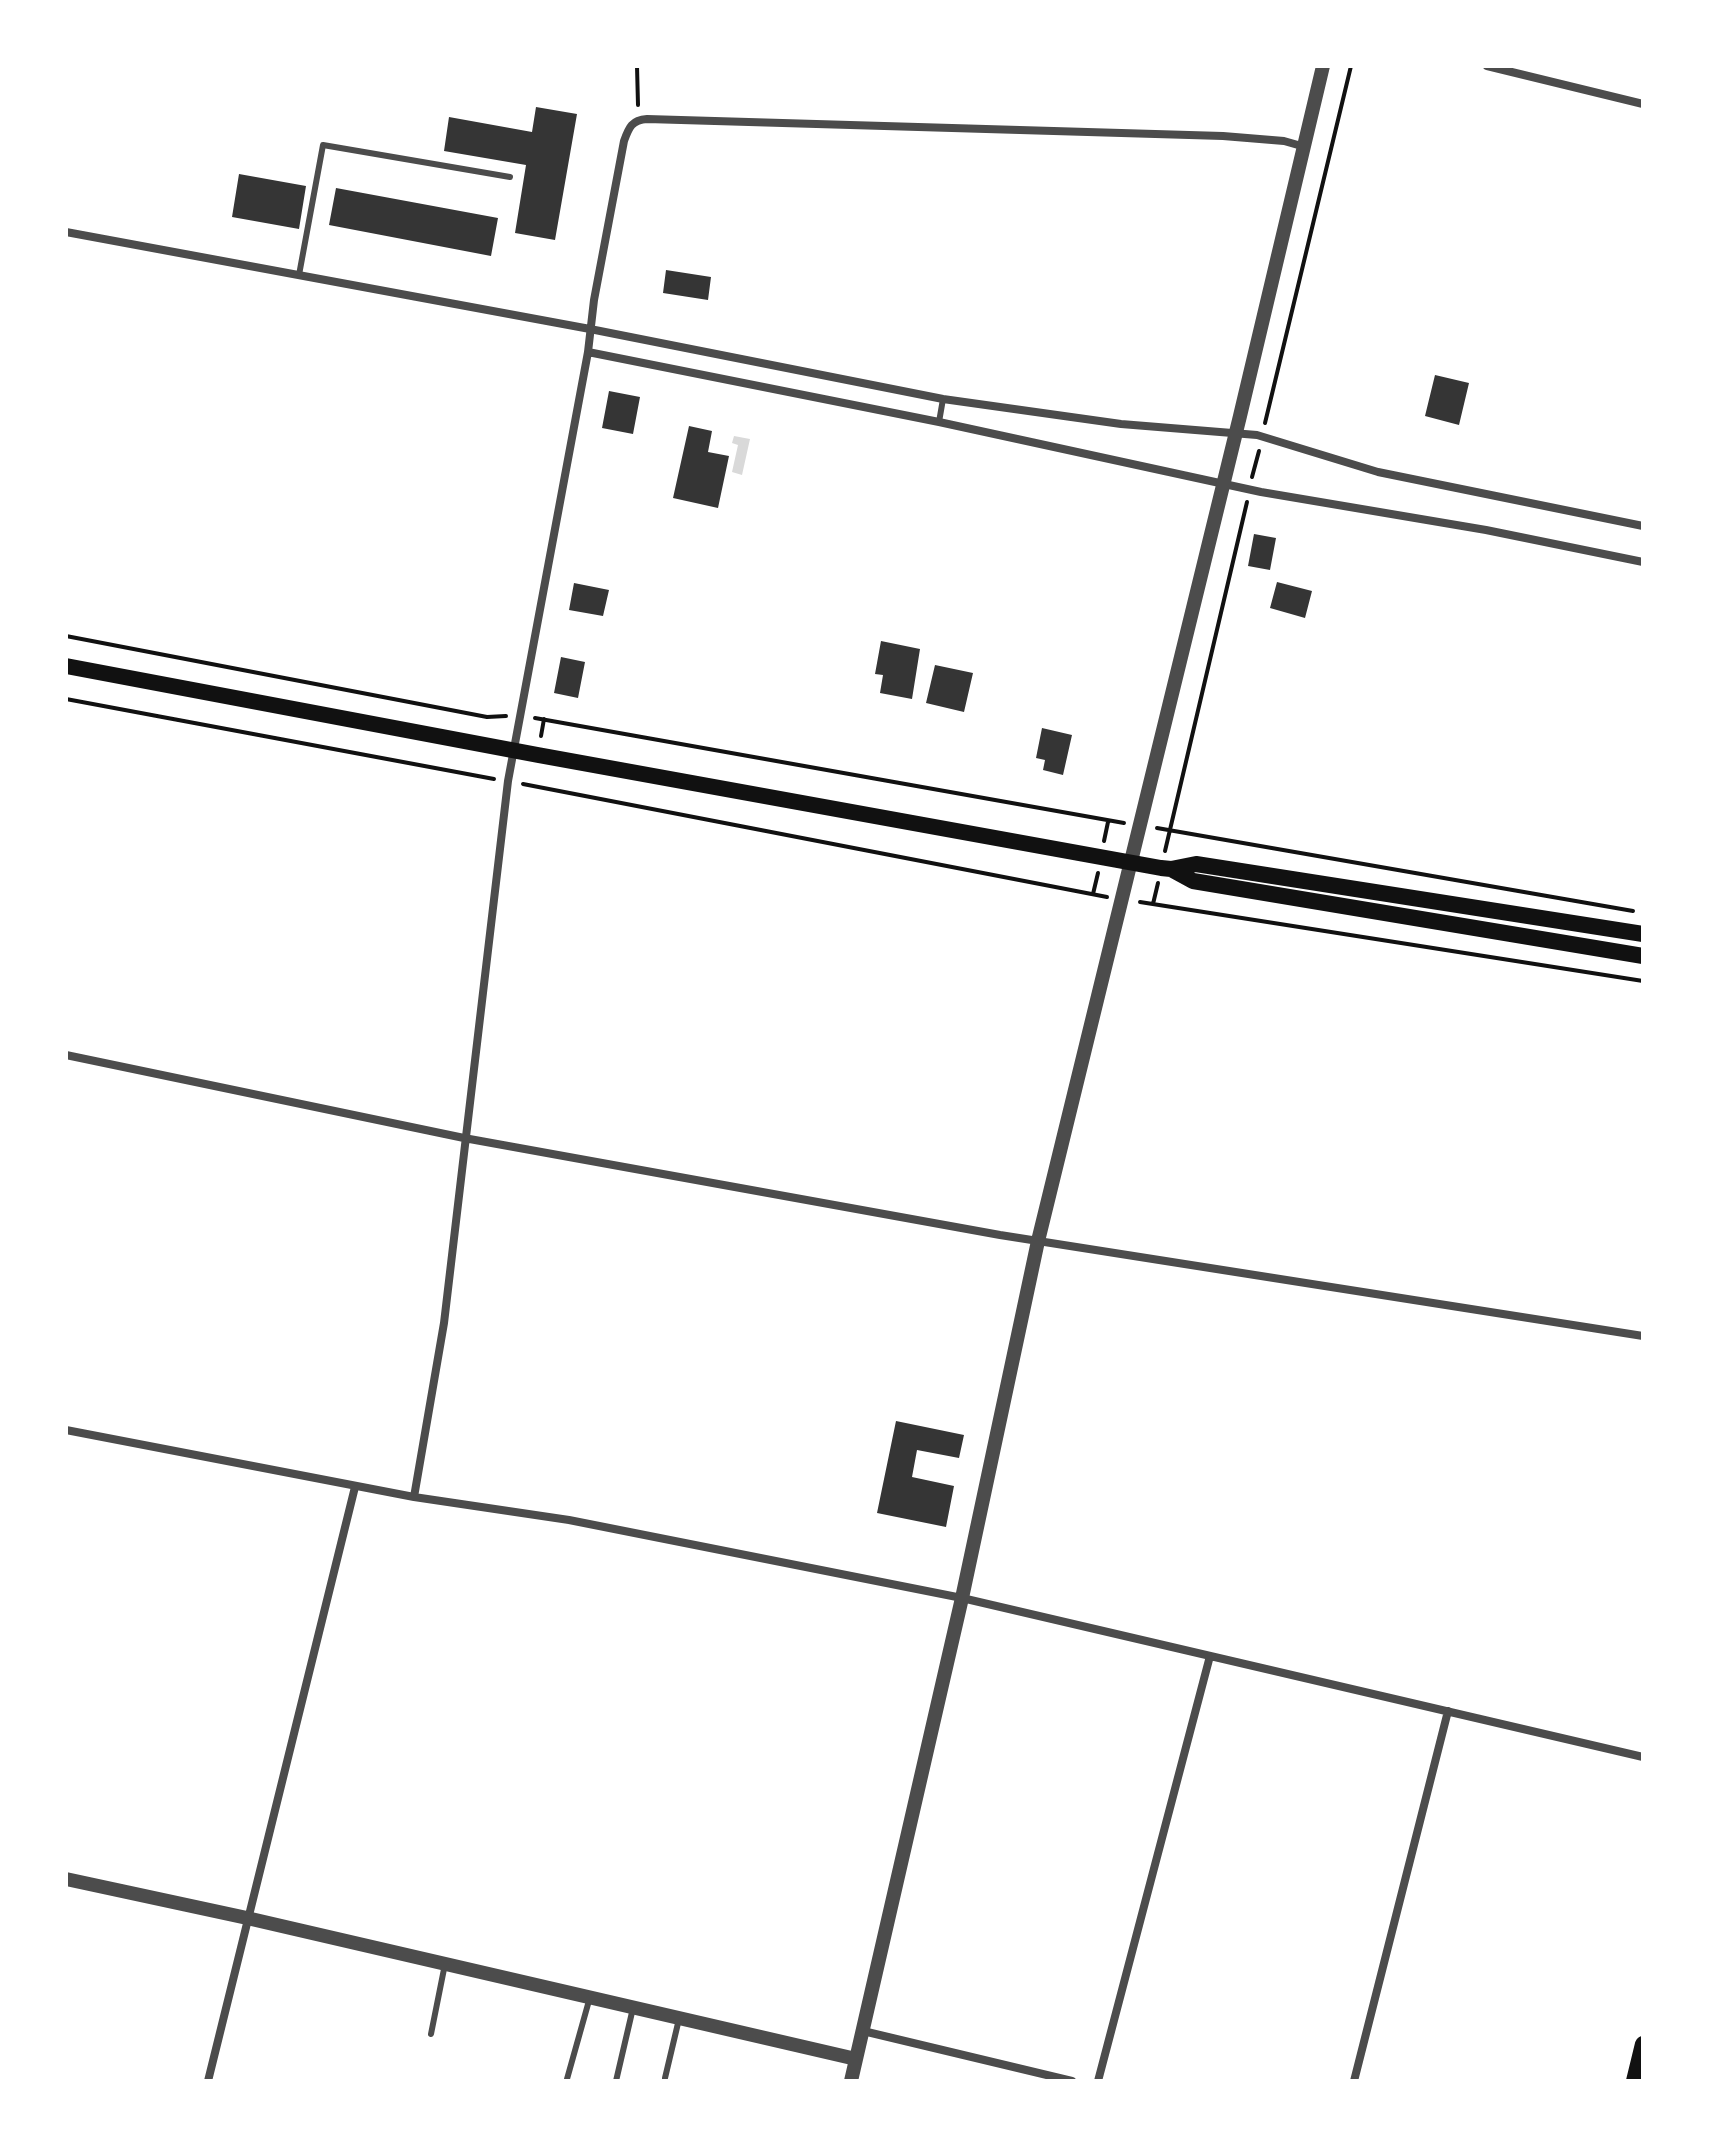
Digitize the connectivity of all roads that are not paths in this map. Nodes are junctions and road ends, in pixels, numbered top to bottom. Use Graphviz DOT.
graph roads {
  1 [pos="1323,66"];
  2 [pos="1487,66"];
  3 [pos="1643,104"];
  4 [pos="1305,148"];
  5 [pos="510,177"];
  6 [pos="66,232"];
  7 [pos="299,275"];
  8 [pos="590,329"];
  9 [pos="588,352"];
  10 [pos="943,399"];
  11 [pos="939,422"];
  12 [pos="1236,433"];
  13 [pos="1223,484"];
  14 [pos="1643,526"];
  15 [pos="1643,562"];
  16 [pos="66,666"];
  17 [pos="514,751"];
  18 [pos="1130,862"];
  19 [pos="1166,868"];
  20 [pos="1643,934"];
  21 [pos="1643,956"];
  22 [pos="66,1055"];
  23 [pos="464,1138"];
  24 [pos="1038,1241"];
  25 [pos="1643,1336"];
  26 [pos="66,1430"];
  27 [pos="355,1487"];
  28 [pos="414,1497"];
  29 [pos="962,1598"];
  30 [pos="1210,1656"];
  31 [pos="1448,1711"];
  32 [pos="1643,1757"];
  33 [pos="66,1879"];
  34 [pos="247,1918"];
  35 [pos="445,1964"];
  36 [pos="590,1997"];
  37 [pos="633,2008"];
  38 [pos="679,2018"];
  39 [pos="863,2031"];
  40 [pos="431,2034"];
  41 [pos="1643,2044"];
  42 [pos="856,2059"];
  43 [pos="665,2078"];
  44 [pos="567,2079"];
  45 [pos="208,2081"];
  46 [pos="616,2081"];
  47 [pos="851,2081"];
  48 [pos="1072,2081"];
  49 [pos="1098,2081"];
  50 [pos="1354,2081"];
  51 [pos="1634,2081"];
  1 -- 4 [label="street"];
  2 -- 3 [label="street"];
  4 -- 8 [label="street"];
  4 -- 12 [label="street"];
  5 -- 7 [label="lane"];
  6 -- 7 [label="street"];
  7 -- 8 [label="street"];
  8 -- 9 [label="street"];
  8 -- 10 [label="street"];
  9 -- 11 [label="street"];
  9 -- 17 [label="street"];
  10 -- 11 [label="lane"];
  10 -- 12 [label="street"];
  11 -- 13 [label="street"];
  12 -- 13 [label="street"];
  12 -- 14 [label="street"];
  13 -- 15 [label="street"];
  13 -- 18 [label="street"];
  16 -- 17 [label="main road"];
  17 -- 18 [label="main road"];
  17 -- 23 [label="street"];
  18 -- 19 [label="main road"];
  18 -- 24 [label="street"];
  19 -- 20 [label="main road"];
  19 -- 21 [label="main road"];
  22 -- 23 [label="street"];
  23 -- 24 [label="street"];
  23 -- 28 [label="street"];
  24 -- 25 [label="street"];
  24 -- 29 [label="street"];
  26 -- 27 [label="street"];
  27 -- 28 [label="street"];
  27 -- 34 [label="street"];
  28 -- 29 [label="street"];
  29 -- 30 [label="street"];
  29 -- 39 [label="street"];
  30 -- 31 [label="street"];
  30 -- 49 [label="street"];
  31 -- 32 [label="street"];
  31 -- 50 [label="street"];
  33 -- 34 [label="street"];
  34 -- 35 [label="street"];
  34 -- 45 [label="street"];
  35 -- 36 [label="street"];
  35 -- 40 [label="lane"];
  36 -- 37 [label="street"];
  36 -- 44 [label="lane"];
  37 -- 38 [label="street"];
  37 -- 46 [label="lane"];
  38 -- 42 [label="street"];
  38 -- 43 [label="lane"];
  39 -- 42 [label="street"];
  39 -- 48 [label="street"];
  41 -- 51 [label="main road"];
  42 -- 47 [label="street"];
}
